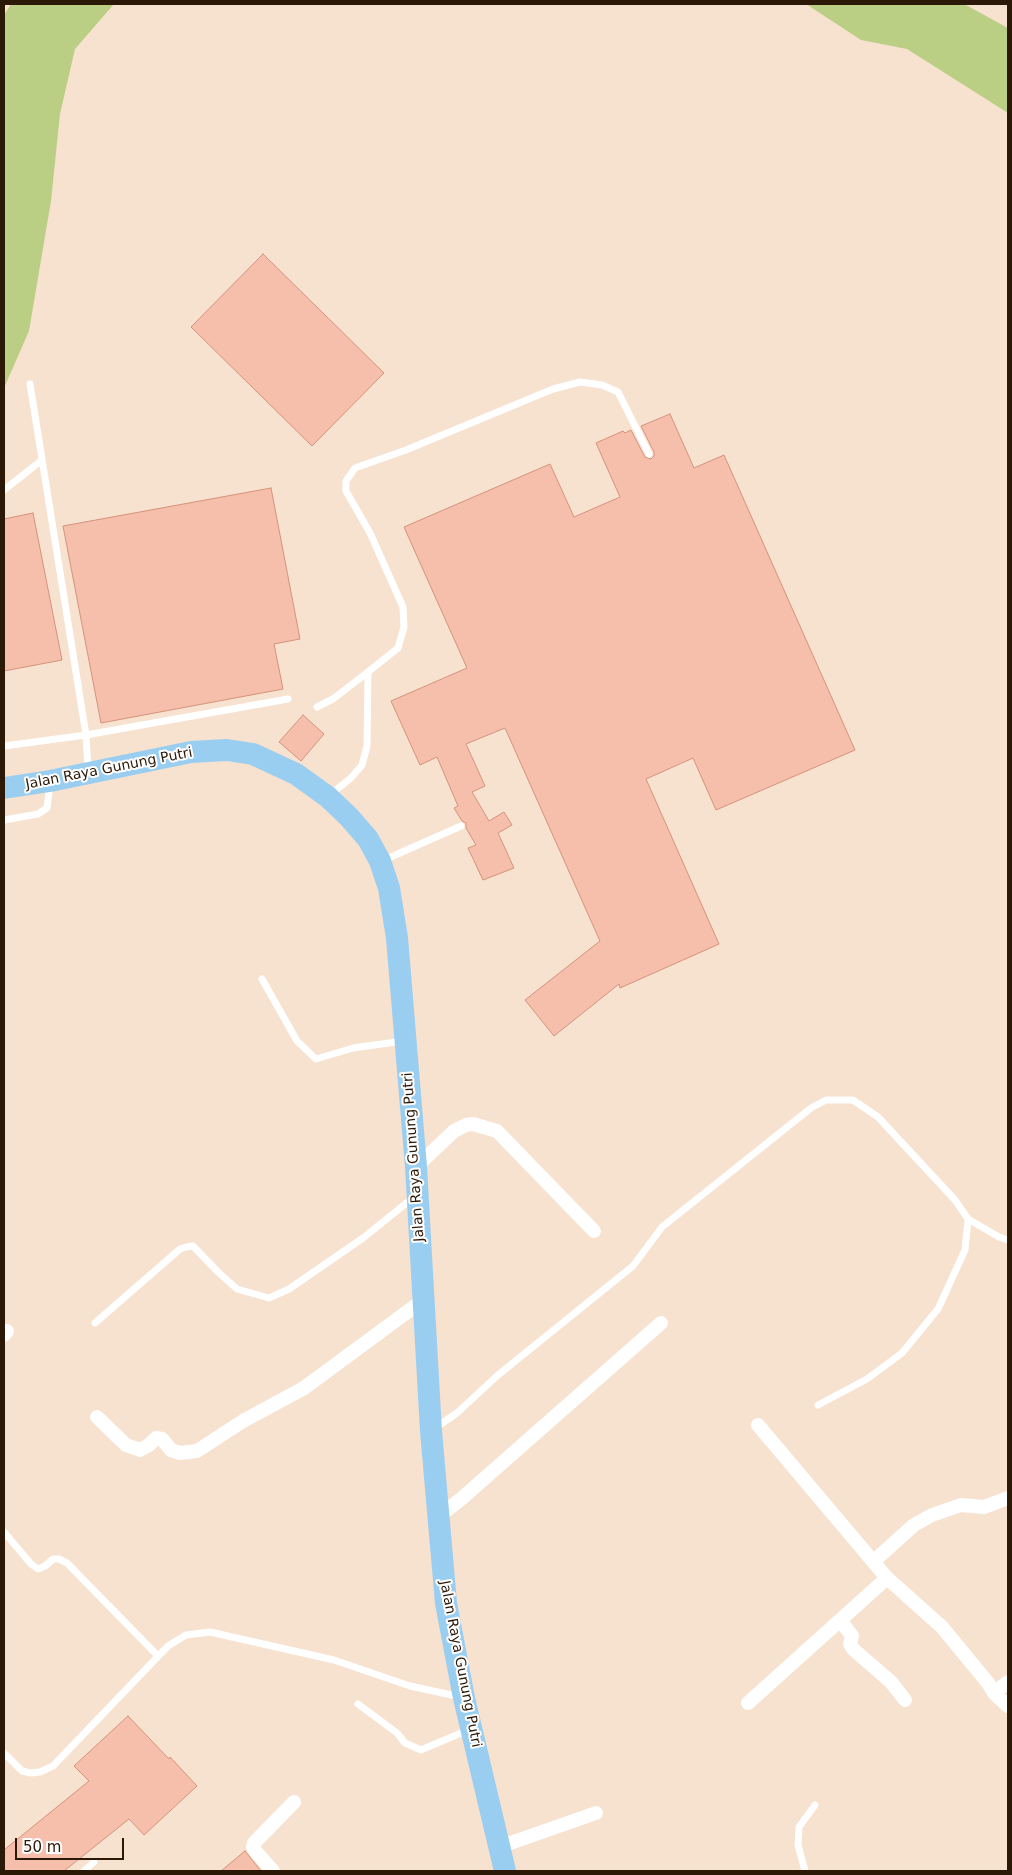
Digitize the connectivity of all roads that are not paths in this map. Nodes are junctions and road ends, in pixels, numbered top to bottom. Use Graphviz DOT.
graph roads {
  1 [pos="30,384"];
  2 [pos="649,454"];
  3 [pos="42,460"];
  4 [pos="4,490"];
  5 [pos="368,672"];
  6 [pos="288,699"];
  7 [pos="317,707"];
  8 [pos="86,736"];
  9 [pos="4,746"];
  10 [pos="88,772"];
  11 [pos="50,781"];
  12 [pos="4,788"];
  13 [pos="328,796"];
  14 [pos="4,820"];
  15 [pos="462,826"];
  16 [pos="380,861"];
  17 [pos="262,979"];
  18 [pos="406,1041"];
  19 [pos="416,1166"];
  20 [pos="417,1194"];
  21 [pos="968,1219"];
  22 [pos="594,1231"];
  23 [pos="1008,1240"];
  24 [pos="422,1301"];
  25 [pos="95,1323"];
  26 [pos="661,1323"];
  27 [pos="818,1405"];
  28 [pos="97,1417"];
  29 [pos="758,1425"];
  30 [pos="430,1431"];
  31 [pos="1008,1498"];
  32 [pos="438,1517"];
  33 [pos="4,1532"];
  34 [pos="874,1561"];
  35 [pos="887,1578"];
  36 [pos="840,1620"];
  37 [pos="158,1656"];
  38 [pos="1008,1682"];
  39 [pos="994,1693"];
  40 [pos="464,1698"];
  41 [pos="905,1700"];
  42 [pos="748,1703"];
  43 [pos="358,1704"];
  44 [pos="1008,1706"];
  45 [pos="471,1728"];
  46 [pos="4,1752"];
  47 [pos="294,1802"];
  48 [pos="815,1805"];
  49 [pos="596,1813"];
  50 [pos="499,1847"];
  51 [pos="94,1862"];
  52 [pos="84,1871"];
  53 [pos="273,1871"];
  54 [pos="505,1871"];
  55 [pos="805,1871"];
  1 -- 3 [label="lane"];
  2 -- 5 [label="lane"];
  3 -- 4 [label="lane"];
  3 -- 8 [label="lane"];
  5 -- 7 [label="lane"];
  5 -- 13 [label="lane"];
  6 -- 8 [label="lane"];
  8 -- 9 [label="lane"];
  8 -- 10 [label="lane"];
  10 -- 11 [label="main road, Jalan Raya Gunung Putri"];
  10 -- 13 [label="main road, Jalan Raya Gunung Putri"];
  11 -- 12 [label="main road, Jalan Raya Gunung Putri"];
  11 -- 14 [label="lane"];
  13 -- 16 [label="main road, Jalan Raya Gunung Putri"];
  15 -- 16 [label="lane"];
  16 -- 18 [label="main road, Jalan Raya Gunung Putri"];
  17 -- 18 [label="lane"];
  18 -- 19 [label="main road, Jalan Raya Gunung Putri"];
  19 -- 20 [label="main road, Jalan Raya Gunung Putri"];
  19 -- 22 [label="street"];
  20 -- 24 [label="main road, Jalan Raya Gunung Putri"];
  20 -- 25 [label="lane"];
  21 -- 23 [label="lane"];
  21 -- 27 [label="lane"];
  21 -- 30 [label="lane"];
  24 -- 28 [label="street"];
  24 -- 30 [label="main road, Jalan Raya Gunung Putri"];
  26 -- 32 [label="street"];
  29 -- 34 [label="street"];
  30 -- 32 [label="main road, Jalan Raya Gunung Putri"];
  31 -- 34 [label="street"];
  32 -- 40 [label="main road, Jalan Raya Gunung Putri"];
  33 -- 37 [label="lane"];
  34 -- 35 [label="street"];
  35 -- 36 [label="street"];
  35 -- 39 [label="street"];
  36 -- 41 [label="street"];
  36 -- 42 [label="street"];
  37 -- 40 [label="lane"];
  37 -- 46 [label="lane"];
  38 -- 39 [label="street"];
  39 -- 44 [label="street"];
  40 -- 45 [label="main road, Jalan Raya Gunung Putri"];
  43 -- 45 [label="lane"];
  45 -- 50 [label="main road, Jalan Raya Gunung Putri"];
  47 -- 53 [label="street"];
  48 -- 55 [label="lane"];
  49 -- 50 [label="street"];
  50 -- 54 [label="main road, Jalan Raya Gunung Putri"];
  51 -- 52 [label="lane"];
}
